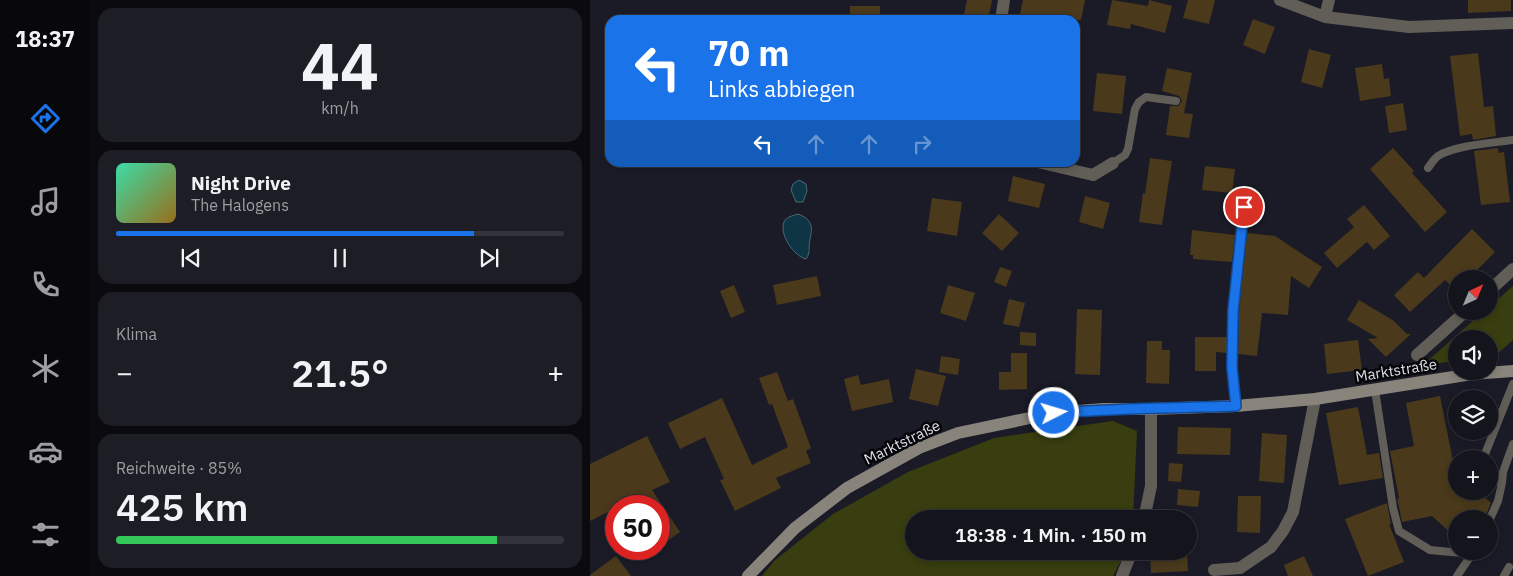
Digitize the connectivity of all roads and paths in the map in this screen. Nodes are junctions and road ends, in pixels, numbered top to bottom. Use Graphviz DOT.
graph roads {
  1 [pos="1004,0"];
  2 [pos="1280,0"];
  3 [pos="1330,0"];
  4 [pos="1001,15"];
  5 [pos="1325,17"];
  6 [pos="1513,23"];
  7 [pos="1176,101"];
  8 [pos="1513,140"];
  9 [pos="1113,163"];
  10 [pos="1059,167"];
  11 [pos="1428,168"];
  12 [pos="1244,207"];
  13 [pos="1513,269"];
  14 [pos="1498,283"];
  15 [pos="1456,320"];
  16 [pos="1417,355"];
  17 [pos="1513,371"];
  18 [pos="1513,384"];
  19 [pos="1375,390"];
  20 [pos="1315,399"];
  21 [pos="1236,406"];
  22 [pos="1151,409"];
  23 [pos="1513,444"];
  24 [pos="1487,450"];
  25 [pos="1498,480"];
  26 [pos="1502,482"];
  27 [pos="1146,510"];
  28 [pos="1494,510"];
  29 [pos="1448,551"];
  30 [pos="1128,560"];
  31 [pos="1467,560"];
  32 [pos="1509,567"];
  33 [pos="1214,570"];
  34 [pos="748,576"];
  35 [pos="1122,576"];
  36 [pos="1457,576"];
  37 [pos="1504,576"];
  1 -- 4 [label="street"];
  2 -- 5 [label="street"];
  3 -- 5 [label="street"];
  5 -- 6 [label="street"];
  7 -- 9 [label="lane"];
  8 -- 11 [label="lane"];
  9 -- 10 [label="street"];
  12 -- 21 [label="lane"];
  13 -- 14 [label="street"];
  15 -- 16 [label="street, Marktstraße"];
  17 -- 19 [label="main road, Marktstraße"];
  18 -- 24 [label="lane"];
  19 -- 20 [label="main road, Marktstraße"];
  19 -- 29 [label="lane"];
  20 -- 21 [label="main road, Marktstraße"];
  20 -- 33 [label="street"];
  21 -- 22 [label="main road, Marktstraße"];
  22 -- 27 [label="street"];
  22 -- 34 [label="main road, Marktstraße"];
  23 -- 26 [label="lane"];
  25 -- 26 [label="lane"];
  26 -- 28 [label="lane"];
  30 -- 35 [label="street"];
  31 -- 36 [label="lane"];
  32 -- 37 [label="lane"];
}
